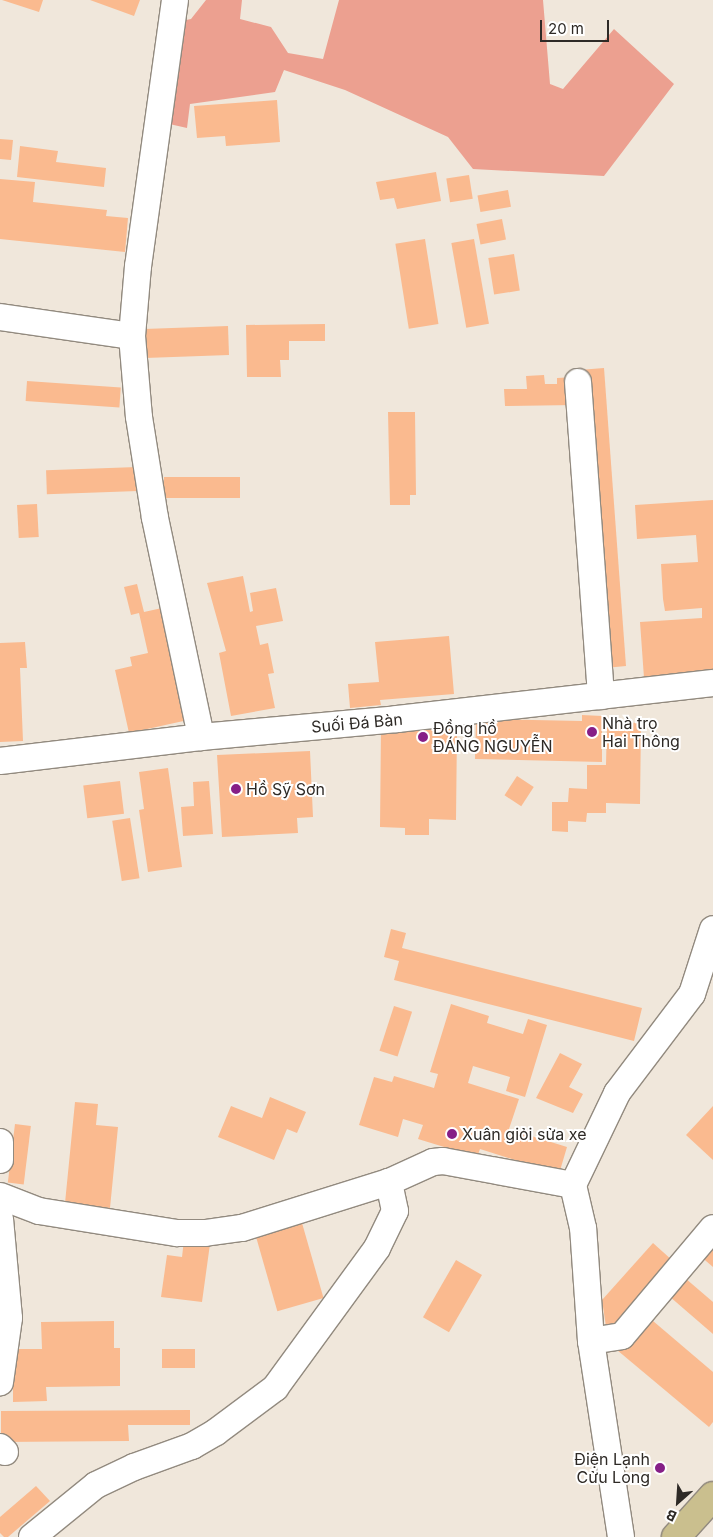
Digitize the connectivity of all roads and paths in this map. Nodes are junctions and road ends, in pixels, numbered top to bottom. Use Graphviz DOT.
graph roads {
  1 [pos="175,0"];
  2 [pos="0,317"];
  3 [pos="132,336"];
  4 [pos="578,382"];
  5 [pos="713,685"];
  6 [pos="601,696"];
  7 [pos="201,737"];
  8 [pos="0,761"];
  9 [pos="713,930"];
  10 [pos="0,1142"];
  11 [pos="0,1160"];
  12 [pos="389,1182"];
  13 [pos="573,1185"];
  14 [pos="0,1196"];
  15 [pos="0,1219"];
  16 [pos="713,1228"];
  17 [pos="591,1341"];
  18 [pos="0,1382"];
  19 [pos="713,1496"];
  20 [pos="32,1537"];
  21 [pos="621,1537"];
  22 [pos="676,1537"];
  1 -- 3 [label="street"];
  2 -- 3 [label="street"];
  3 -- 7 [label="street"];
  4 -- 6 [label="street"];
  5 -- 6 [label="street, Suối Đá Bàn"];
  6 -- 7 [label="street, Suối Đá Bàn"];
  7 -- 8 [label="street, Suối Đá Bàn"];
  9 -- 13 [label="street"];
  10 -- 11 [label="street"];
  12 -- 13 [label="street"];
  12 -- 14 [label="street"];
  12 -- 20 [label="street"];
  13 -- 17 [label="street"];
  15 -- 18 [label="street"];
  16 -- 17 [label="street"];
  17 -- 21 [label="street"];
  19 -- 22 [label="main road"];
}
